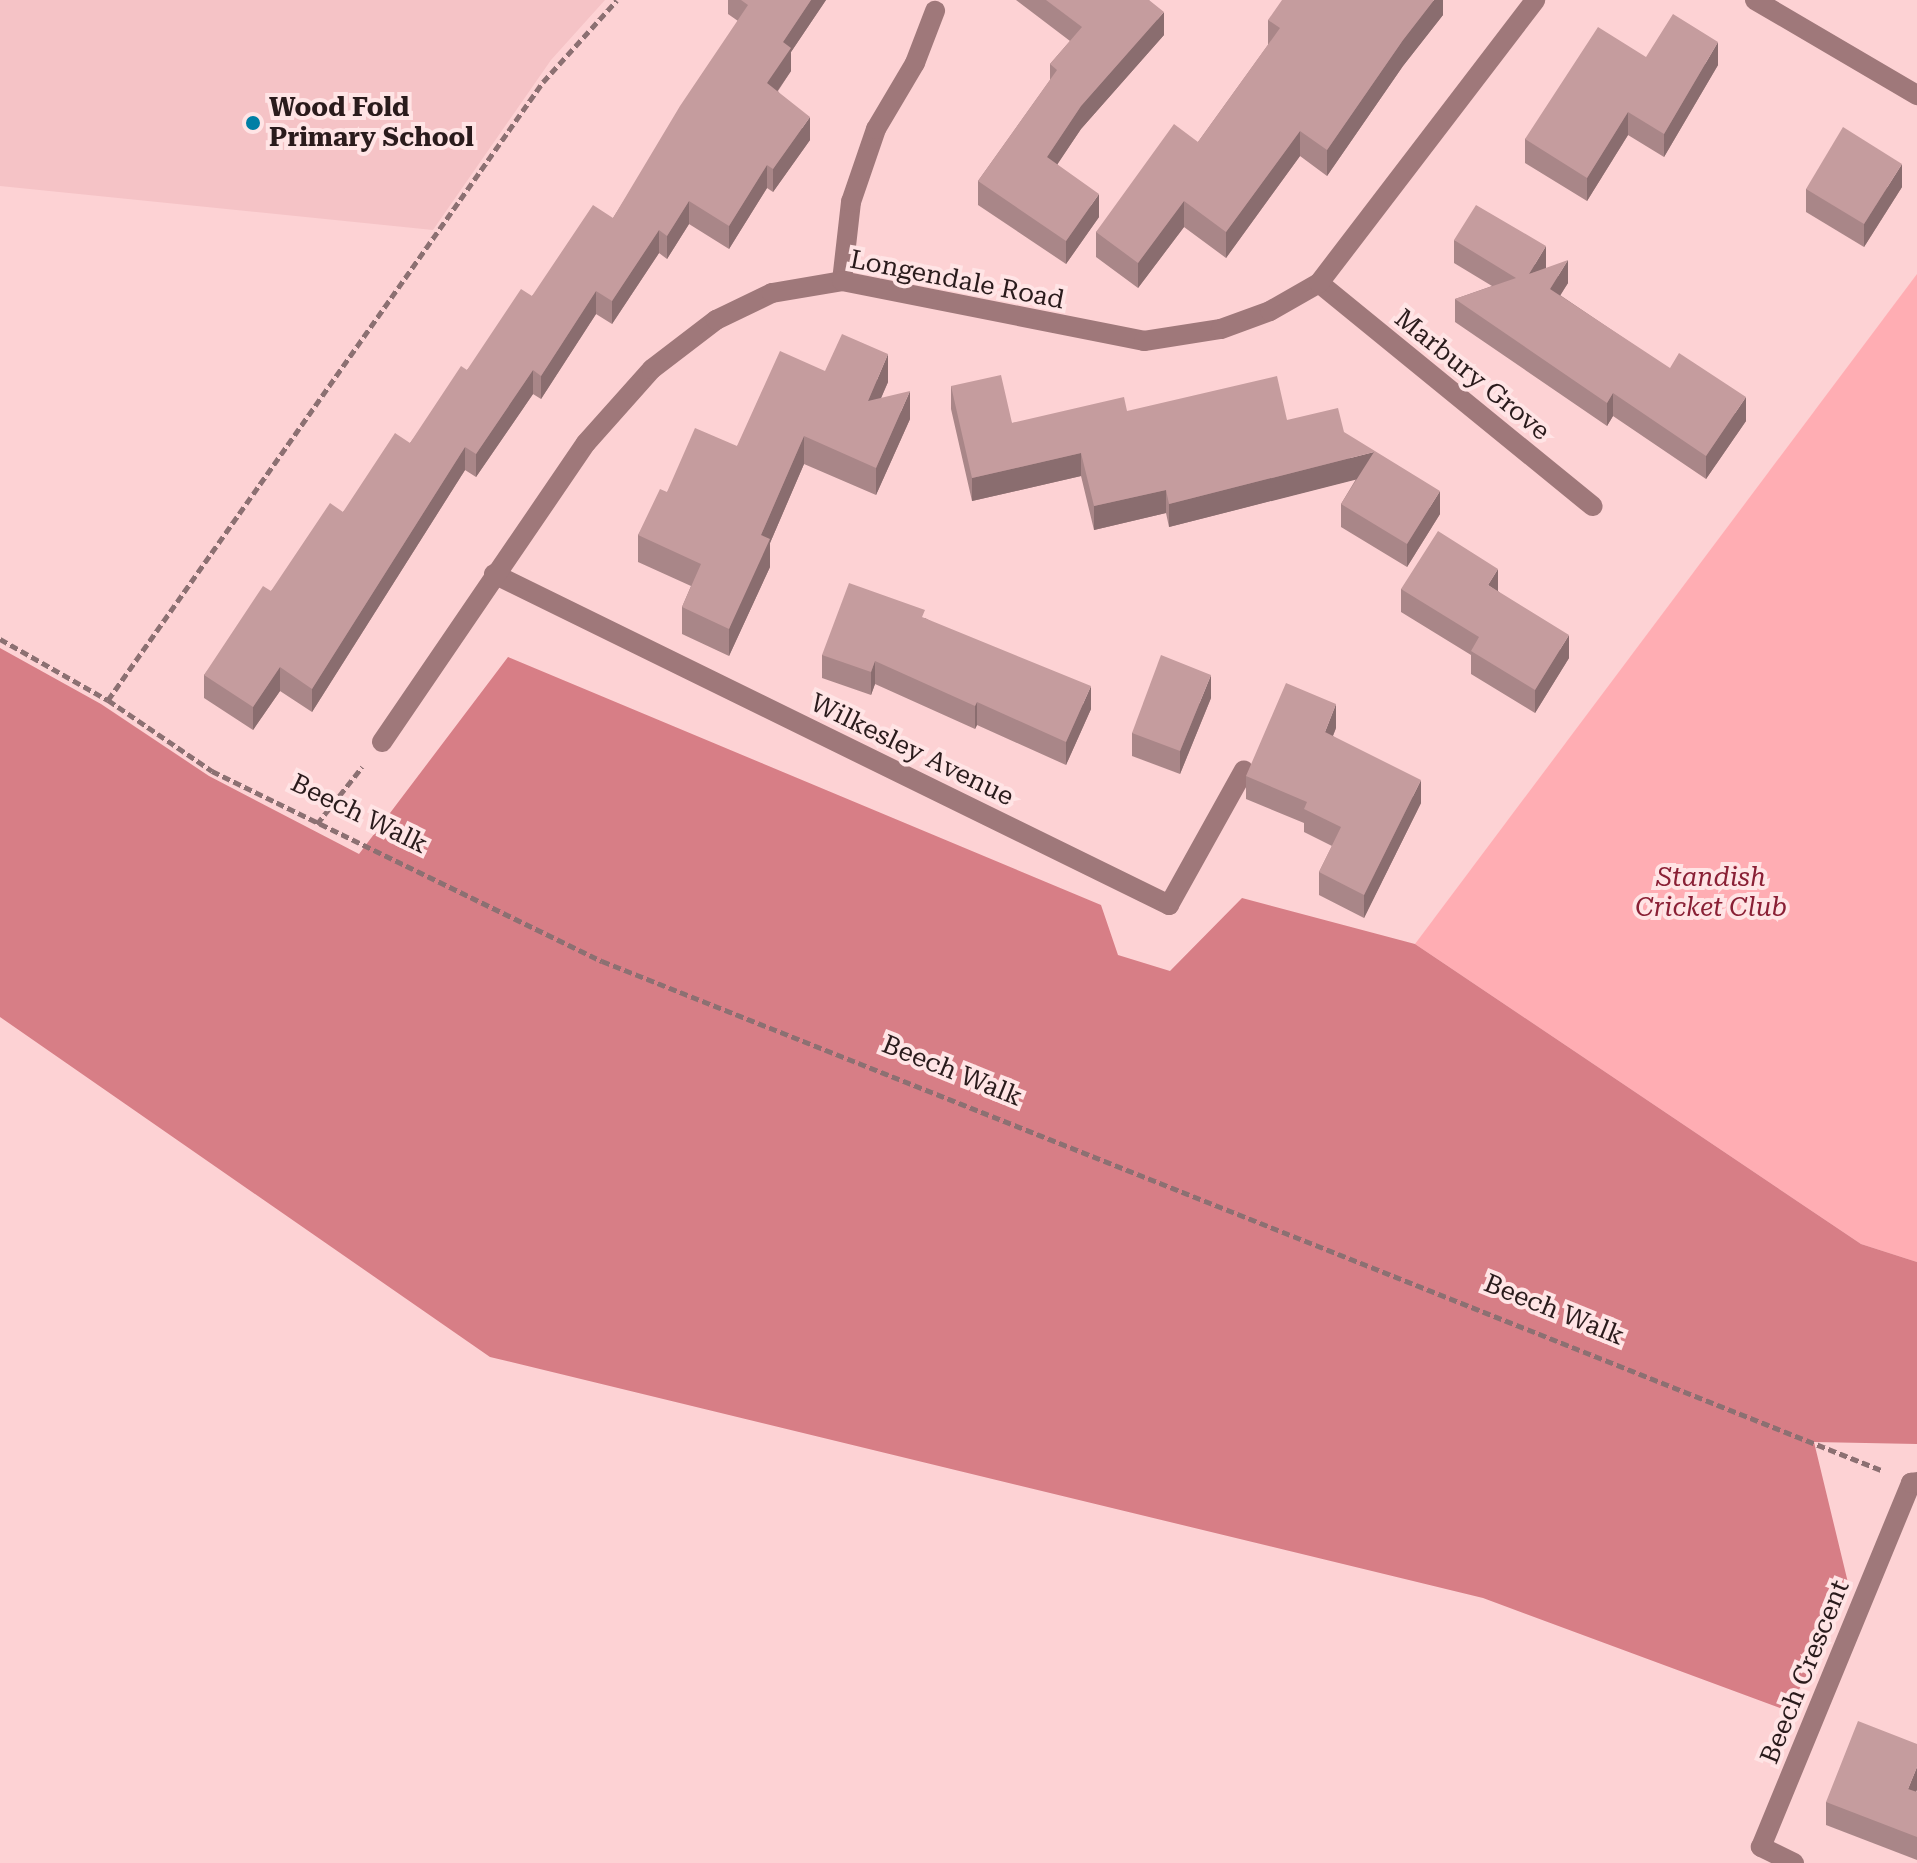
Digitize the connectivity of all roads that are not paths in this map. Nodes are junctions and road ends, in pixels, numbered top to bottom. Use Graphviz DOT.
graph roads {
  1 [pos="1535,0"];
  2 [pos="1755,0"];
  3 [pos="935,11"];
  4 [pos="1917,95"];
  5 [pos="842,281"];
  6 [pos="1319,283"];
  7 [pos="1592,506"];
  8 [pos="494,574"];
  9 [pos="382,742"];
  10 [pos="1244,770"];
  11 [pos="1914,1483"];
  12 [pos="1794,1863"];
  1 -- 6 [label="street, Longendale Road"];
  2 -- 4 [label="street"];
  3 -- 5 [label="street"];
  5 -- 6 [label="street, Longendale Road"];
  5 -- 8 [label="street, Longendale Road"];
  6 -- 7 [label="street, Marbury Grove"];
  8 -- 9 [label="street, Longendale Road"];
  8 -- 10 [label="street, Wilkesley Avenue"];
  11 -- 12 [label="street, Beech Crescent"];
}
